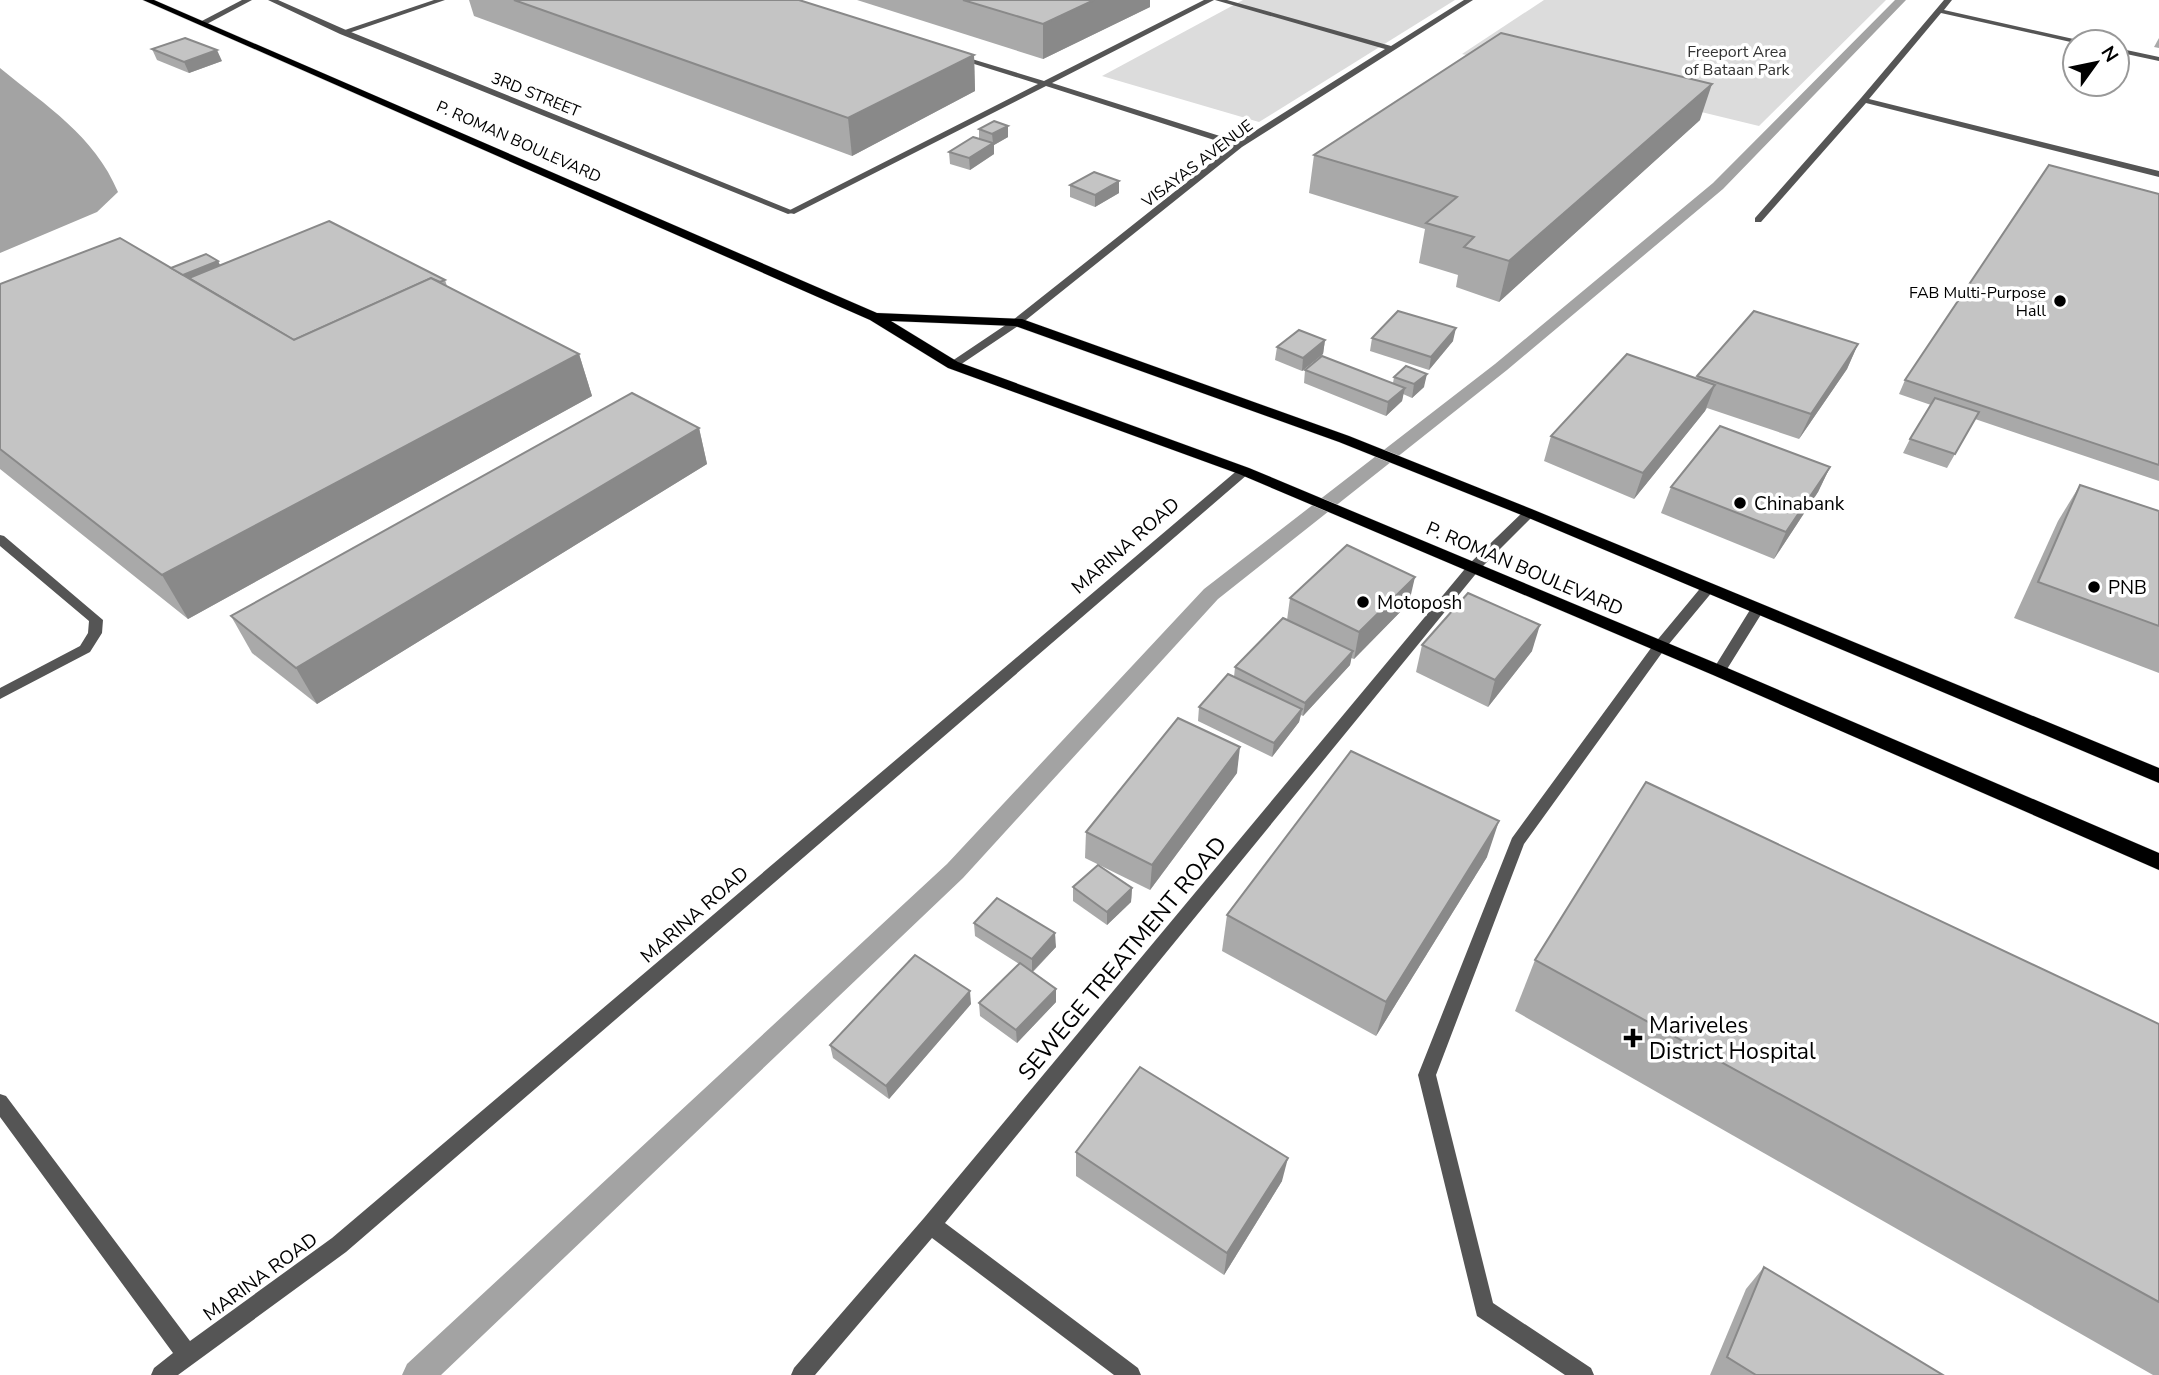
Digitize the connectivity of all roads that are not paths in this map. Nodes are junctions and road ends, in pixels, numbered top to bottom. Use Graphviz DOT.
graph roads {
  1 [pos="148,0"];
  2 [pos="248,0"];
  3 [pos="272,0"];
  4 [pos="441,0"];
  5 [pos="1210,0"];
  6 [pos="1220,0"];
  7 [pos="1469,0"];
  8 [pos="1948,0"];
  9 [pos="1939,10"];
  10 [pos="202,23"];
  11 [pos="343,32"];
  12 [pos="2061,37"];
  13 [pos="1389,48"];
  14 [pos="943,51"];
  15 [pos="2131,53"];
  16 [pos="2159,59"];
  17 [pos="1048,82"];
  18 [pos="1864,100"];
  19 [pos="1239,145"];
  20 [pos="2159,174"];
  21 [pos="1758,219"];
  22 [pos="875,317"];
  23 [pos="1017,322"];
  24 [pos="953,365"];
  25 [pos="1244,471"];
  26 [pos="1529,513"];
  27 [pos="0,539"];
  28 [pos="1474,567"];
  29 [pos="1708,588"];
  30 [pos="1758,608"];
  31 [pos="1659,647"];
  32 [pos="1719,671"];
  33 [pos="0,694"];
  34 [pos="2159,776"];
  35 [pos="2159,862"];
  36 [pos="0,1102"];
  37 [pos="931,1225"];
  38 [pos="187,1355"];
  39 [pos="161,1375"];
  40 [pos="801,1375"];
  41 [pos="1131,1375"];
  42 [pos="1584,1375"];
  1 -- 10 [label="main road, P. ROMAN BOULEVARD"];
  2 -- 10 [label="street"];
  3 -- 11 [label="street, 3RD STREET"];
  4 -- 11 [label="street"];
  5 -- 17 [label="street"];
  6 -- 13 [label="street"];
  7 -- 13 [label="street, VISAYAS AVENUE"];
  8 -- 9 [label="street"];
  9 -- 12 [label="street"];
  9 -- 18 [label="street"];
  10 -- 22 [label="main road, P. ROMAN BOULEVARD"];
  11 -- 17 [label="street, 3RD STREET"];
  13 -- 19 [label="street, VISAYAS AVENUE"];
  14 -- 17 [label="street"];
  15 -- 16 [label="street"];
  17 -- 19 [label="street"];
  18 -- 20 [label="street"];
  18 -- 21 [label="street"];
  19 -- 23 [label="street, VISAYAS AVENUE"];
  22 -- 23 [label="main road, P. ROMAN BOULEVARD"];
  22 -- 24 [label="main road, P. ROMAN BOULEVARD"];
  23 -- 24 [label="street, VISAYAS AVENUE"];
  23 -- 26 [label="main road, P. ROMAN BOULEVARD"];
  24 -- 25 [label="main road, P. ROMAN BOULEVARD"];
  25 -- 28 [label="main road, P. ROMAN BOULEVARD"];
  25 -- 38 [label="street, MARINA ROAD"];
  26 -- 28 [label="street, SEWEGE TREATMENT ROAD"];
  26 -- 29 [label="main road, P. ROMAN BOULEVARD"];
  27 -- 33 [label="street"];
  28 -- 31 [label="main road, P. ROMAN BOULEVARD"];
  28 -- 37 [label="street, SEWEGE TREATMENT ROAD"];
  29 -- 30 [label="main road, P. ROMAN BOULEVARD"];
  29 -- 31 [label="street"];
  30 -- 32 [label="street"];
  30 -- 34 [label="main road, P. ROMAN BOULEVARD"];
  31 -- 32 [label="main road, P. ROMAN BOULEVARD"];
  31 -- 42 [label="street"];
  32 -- 35 [label="main road, P. ROMAN BOULEVARD"];
  36 -- 38 [label="street"];
  37 -- 40 [label="street, SEWEGE TREATMENT ROAD"];
  37 -- 41 [label="street"];
  38 -- 39 [label="street, MARINA ROAD"];
}
